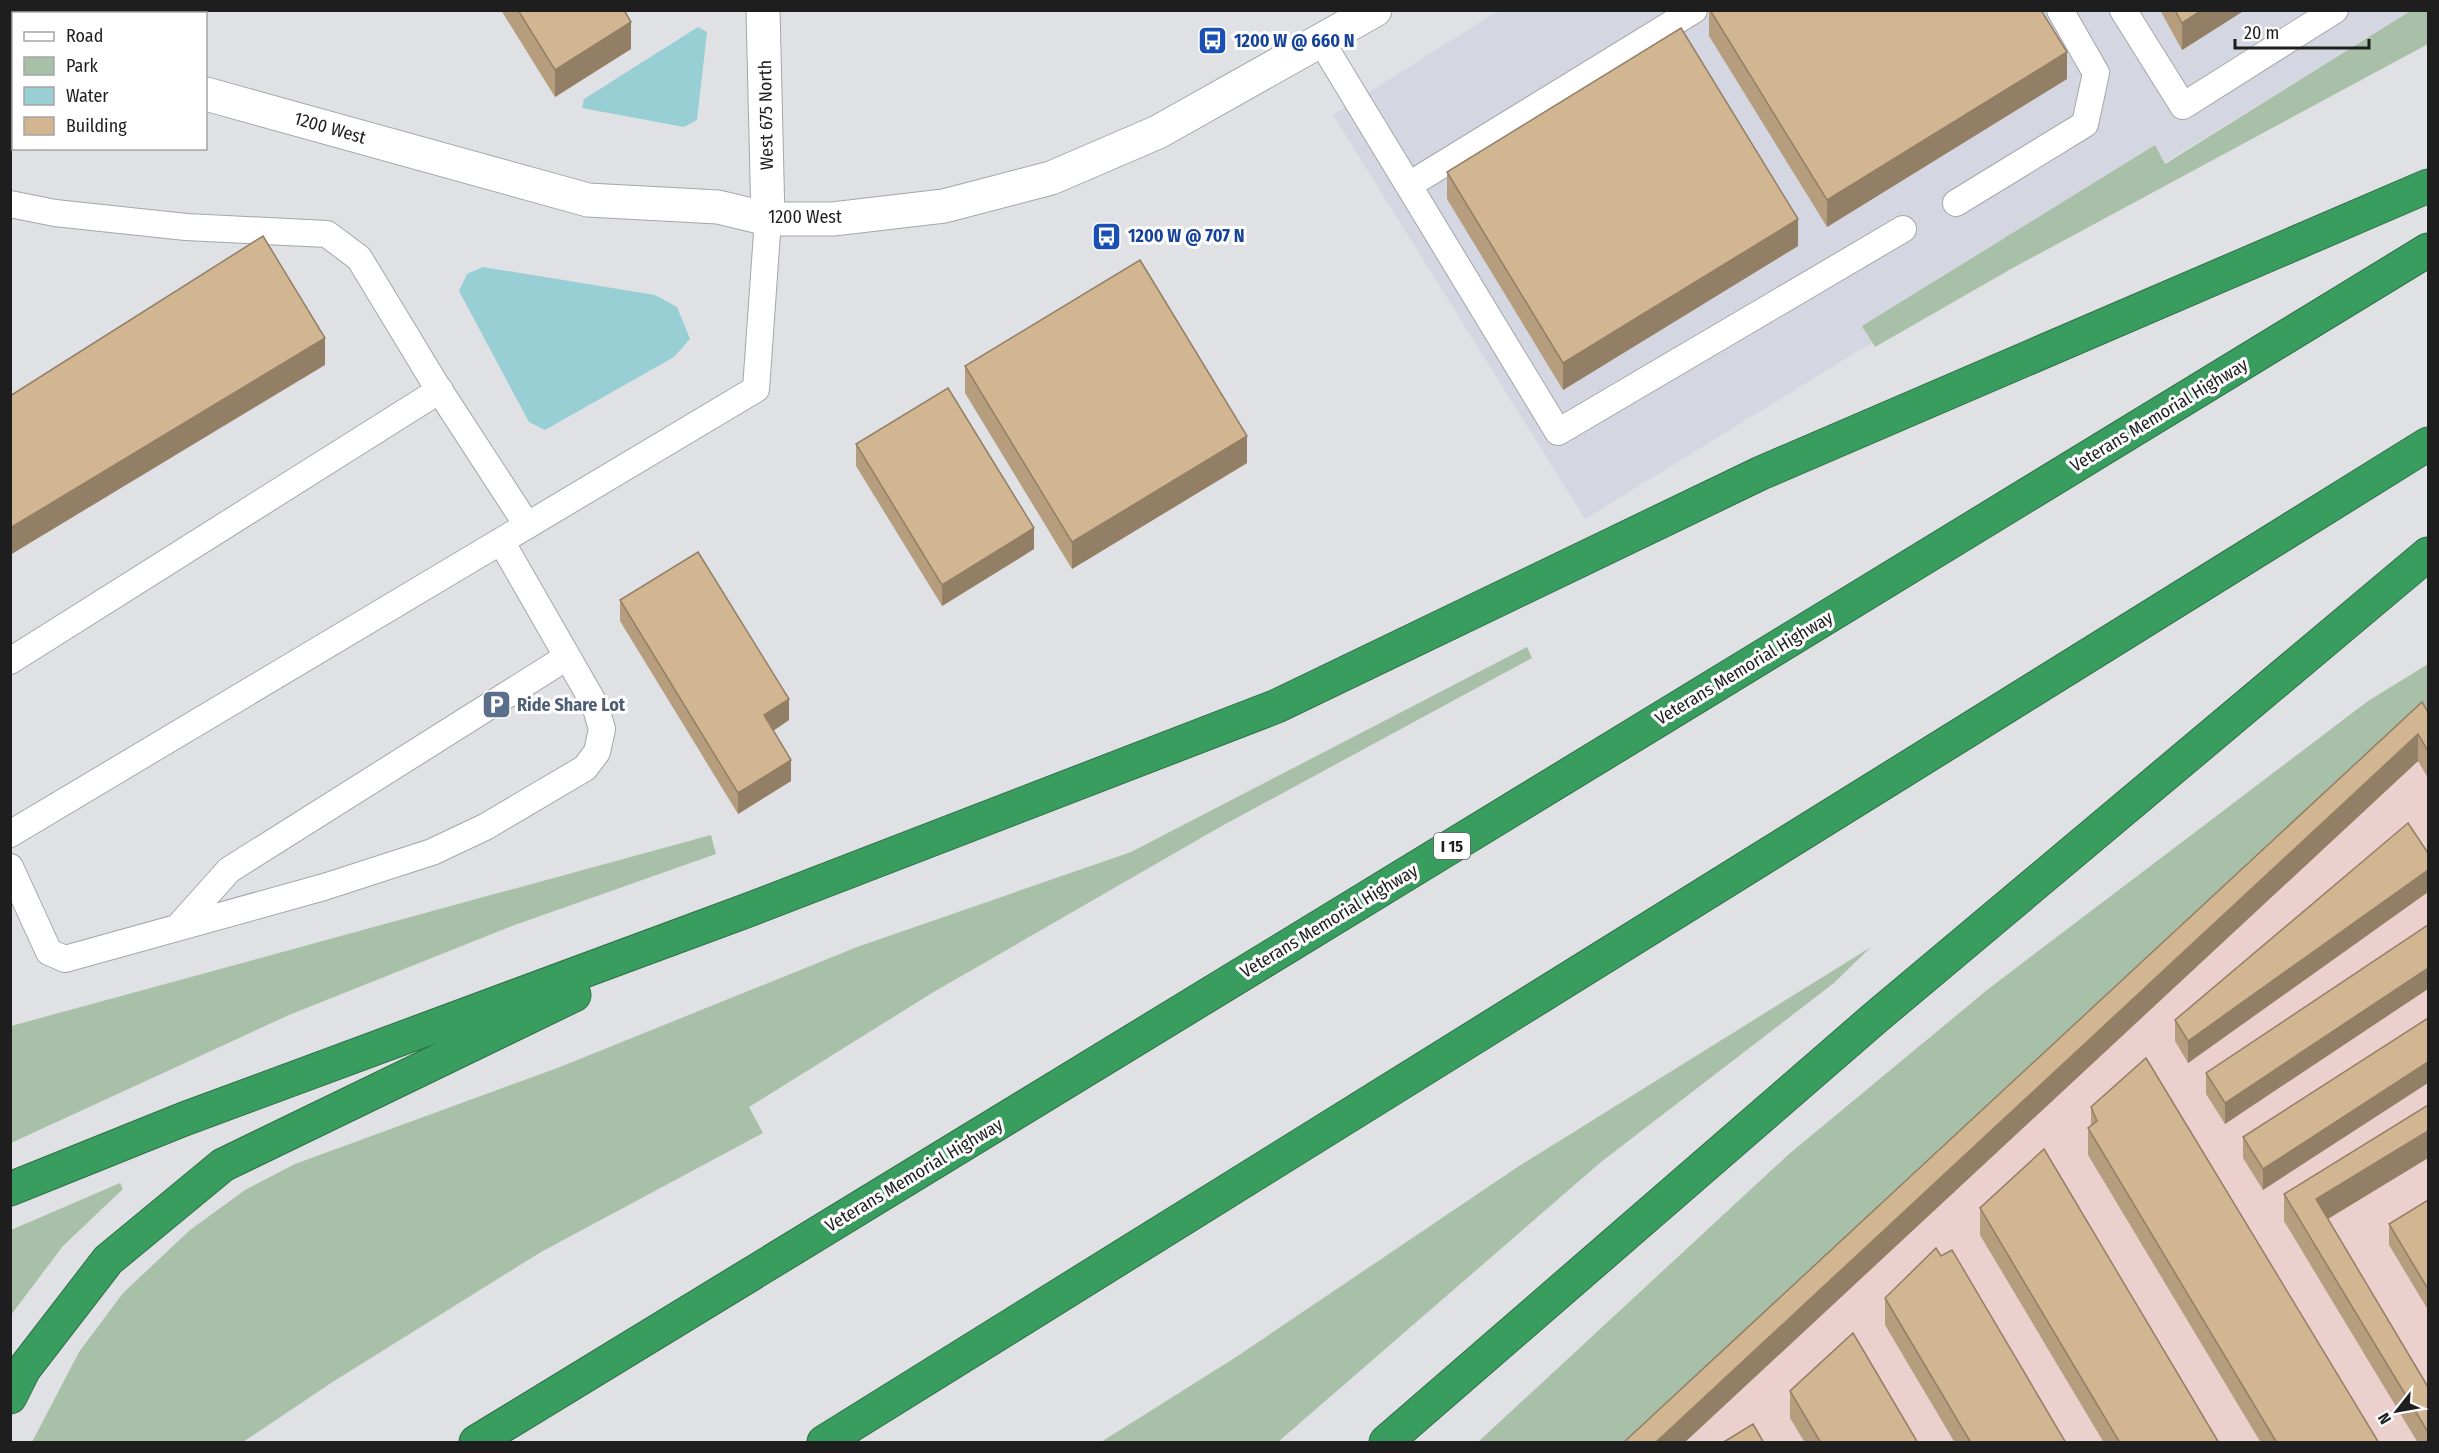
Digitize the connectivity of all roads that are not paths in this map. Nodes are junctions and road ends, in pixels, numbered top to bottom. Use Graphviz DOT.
graph roads {
  1 [pos="763,10"];
  2 [pos="1694,10"];
  3 [pos="2060,10"];
  4 [pos="2123,10"];
  5 [pos="2335,10"];
  6 [pos="1362,14"];
  7 [pos="1321,40"];
  8 [pos="207,94"];
  9 [pos="1409,185"];
  10 [pos="2428,186"];
  11 [pos="1956,203"];
  12 [pos="10,204"];
  13 [pos="768,219"];
  14 [pos="1903,229"];
  15 [pos="2428,250"];
  16 [pos="440,390"];
  17 [pos="2428,444"];
  18 [pos="527,525"];
  19 [pos="501,541"];
  20 [pos="2428,555"];
  21 [pos="567,657"];
  22 [pos="10,661"];
  23 [pos="10,834"];
  24 [pos="10,867"];
  25 [pos="751,909"];
  26 [pos="178,927"];
  27 [pos="10,1189"];
  28 [pos="10,1397"];
  29 [pos="476,1443"];
  30 [pos="824,1443"];
  31 [pos="1386,1443"];
  1 -- 13 [label="street, West 675 North"];
  2 -- 9 [label="lane"];
  3 -- 11 [label="lane"];
  4 -- 5 [label="lane"];
  6 -- 7 [label="street, 1200 West"];
  7 -- 9 [label="lane"];
  7 -- 13 [label="street, 1200 West"];
  8 -- 13 [label="street, 1200 West"];
  9 -- 14 [label="lane"];
  10 -- 25 [label="highway"];
  12 -- 16 [label="lane"];
  13 -- 18 [label="lane"];
  15 -- 29 [label="highway, Veterans Memorial Highway / I 15"];
  16 -- 18 [label="lane"];
  16 -- 22 [label="lane"];
  17 -- 30 [label="highway"];
  18 -- 19 [label="lane"];
  19 -- 21 [label="lane"];
  19 -- 23 [label="lane"];
  20 -- 31 [label="highway"];
  21 -- 26 [label="lane"];
  21 -- 26 [label="lane"];
  24 -- 26 [label="lane"];
  25 -- 27 [label="highway"];
  25 -- 28 [label="highway"];
}
